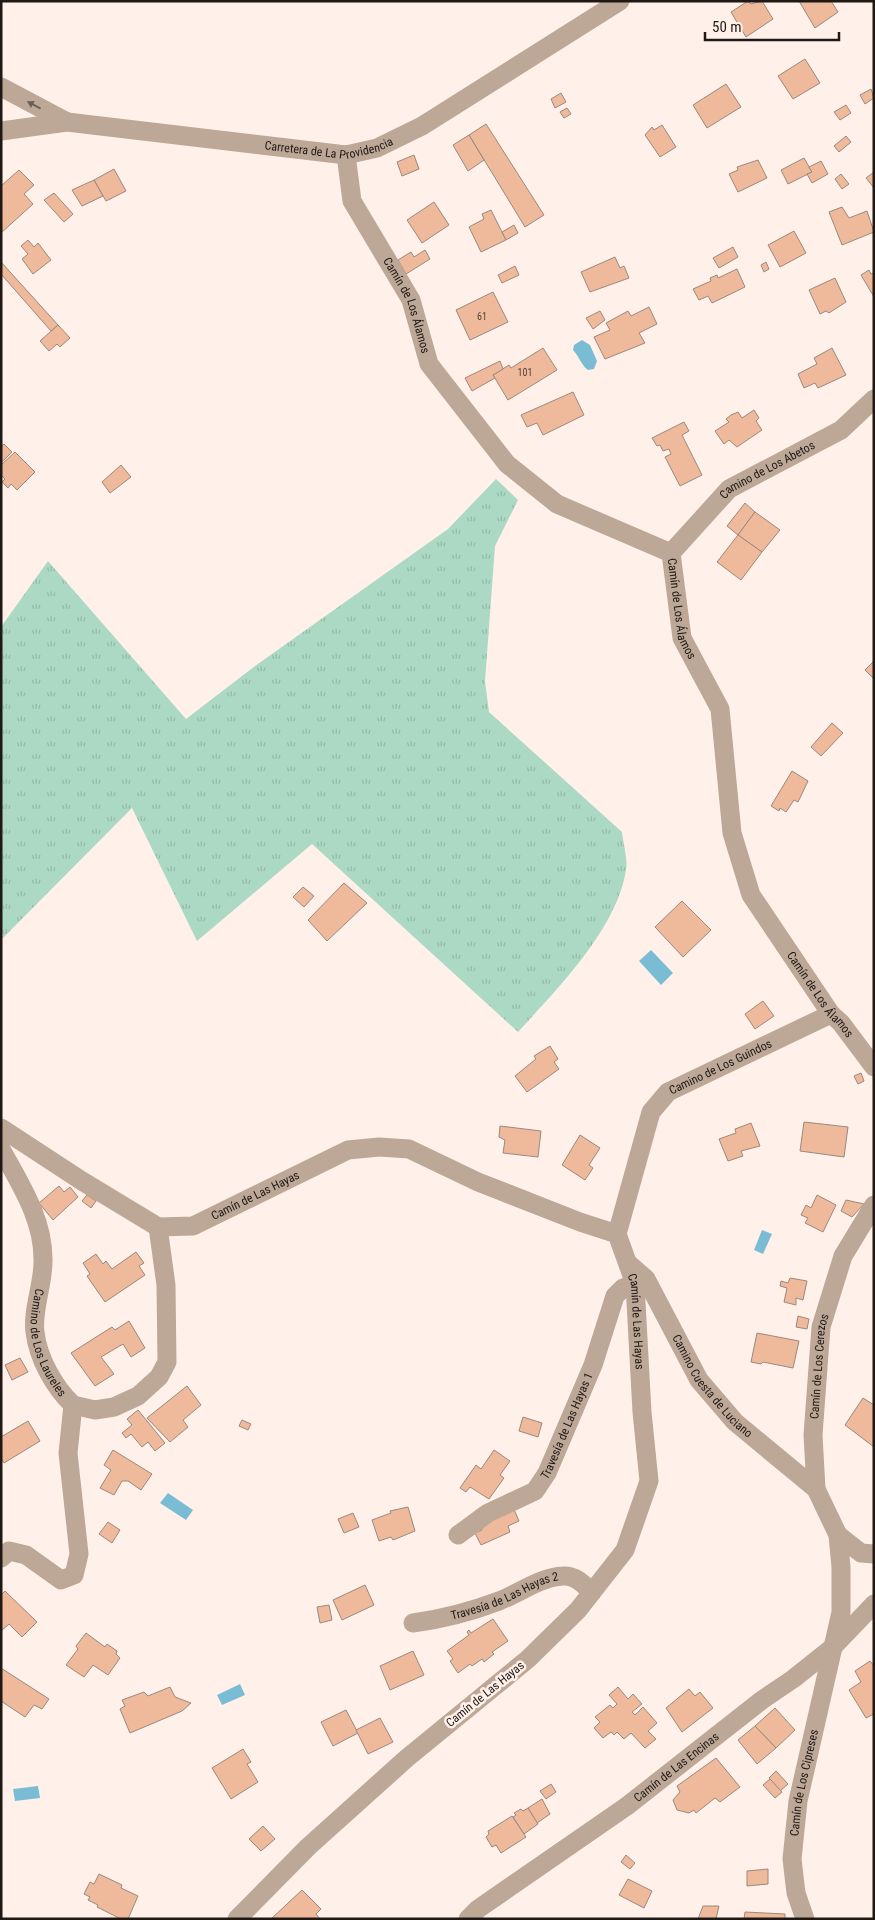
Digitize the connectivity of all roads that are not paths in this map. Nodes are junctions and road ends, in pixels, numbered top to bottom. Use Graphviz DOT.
graph roads {
  1 [pos="620,1"];
  2 [pos="1,87"];
  3 [pos="66,122"];
  4 [pos="1,131"];
  5 [pos="346,154"];
  6 [pos="874,399"];
  7 [pos="671,553"];
  8 [pos="831,1014"];
  9 [pos="874,1067"];
  10 [pos="1,1128"];
  11 [pos="1,1150"];
  12 [pos="874,1206"];
  13 [pos="158,1227"];
  14 [pos="617,1234"];
  15 [pos="629,1265"];
  16 [pos="635,1284"];
  17 [pos="73,1405"];
  18 [pos="816,1489"];
  19 [pos="838,1535"];
  20 [pos="458,1536"];
  21 [pos="874,1554"];
  22 [pos="1,1558"];
  23 [pos="592,1592"];
  24 [pos="874,1604"];
  25 [pos="413,1623"];
  26 [pos="832,1648"];
  27 [pos="238,1919"];
  28 [pos="468,1919"];
  29 [pos="805,1919"];
  1 -- 5 [label="street, Carretera de La Providencia"];
  3 -- 2 [label="street, one-way"];
  3 -- 4 [label="street, Carretera de La Providencia"];
  3 -- 5 [label="street, Carretera de La Providencia"];
  5 -- 7 [label="street, Camín de Los Álamos"];
  6 -- 7 [label="street, Camino de Los Abetos"];
  7 -- 8 [label="street, Camín de Los Álamos"];
  8 -- 9 [label="street, Camín de Los Álamos"];
  8 -- 14 [label="street, Camino de Los Guindos"];
  10 -- 13 [label="street"];
  11 -- 17 [label="street, Camino de Los Laureles"];
  12 -- 18 [label="street, Camín de Los Cerezos"];
  13 -- 14 [label="street, Camín de Las Hayas"];
  13 -- 17 [label="street"];
  14 -- 15 [label="street, Camín de Las Hayas"];
  15 -- 16 [label="street, Camín de Las Hayas"];
  15 -- 18 [label="street, Camino Cuesta de Luciano"];
  16 -- 20 [label="street, Travesía de Las Hayas 1"];
  16 -- 23 [label="street, Camín de Las Hayas"];
  17 -- 22 [label="street, Camino de Los Laureles"];
  18 -- 19 [label="street, Camín de Los Cerezos"];
  19 -- 21 [label="street"];
  19 -- 26 [label="street, Camín de Los Cipreses"];
  23 -- 25 [label="street, Travesía de Las Hayas 2"];
  23 -- 27 [label="street, Camín de Las Hayas"];
  24 -- 26 [label="street, Camín de Las Encinas"];
  26 -- 28 [label="street, Camín de Las Encinas"];
  26 -- 29 [label="street, Camín de Los Cipreses"];
}
